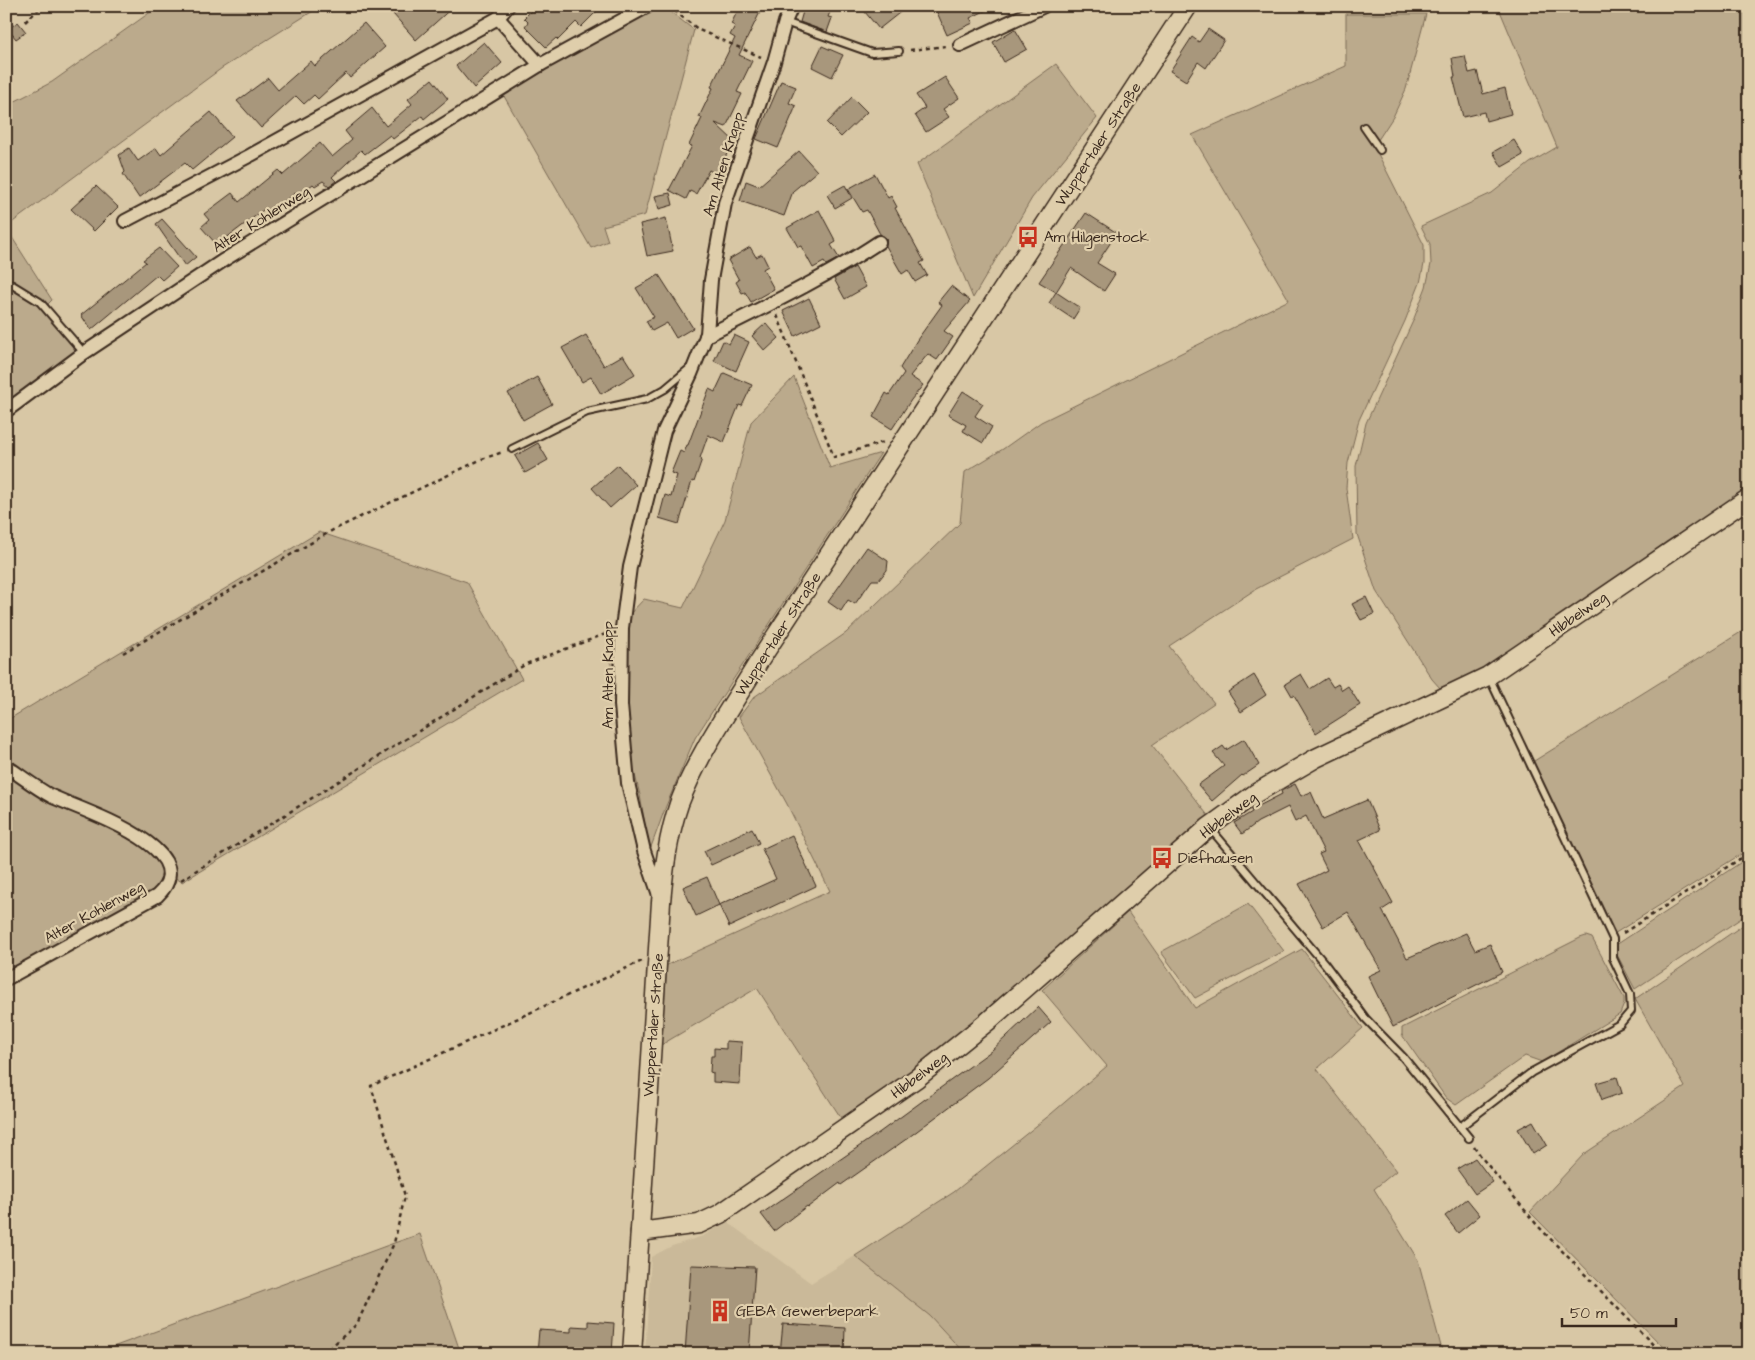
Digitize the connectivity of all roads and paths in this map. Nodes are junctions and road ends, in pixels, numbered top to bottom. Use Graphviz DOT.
graph roads {
  1 [pos="42,6"];
  2 [pos="508,6"];
  3 [pos="648,6"];
  4 [pos="668,6"];
  5 [pos="792,6"];
  6 [pos="1044,6"];
  7 [pos="1188,6"];
  8 [pos="498,18"];
  9 [pos="25,22"];
  10 [pos="785,22"];
  11 [pos="960,45"];
  12 [pos="899,51"];
  13 [pos="774,62"];
  14 [pos="540,65"];
  15 [pos="1364,127"];
  16 [pos="1380,150"];
  17 [pos="125,221"];
  18 [pos="879,242"];
  19 [pos="6,282"];
  20 [pos="772,302"];
  21 [pos="706,336"];
  22 [pos="84,353"];
  23 [pos="694,365"];
  24 [pos="6,411"];
  25 [pos="908,435"];
  26 [pos="512,449"];
  27 [pos="1749,498"];
  28 [pos="622,628"];
  29 [pos="123,653"];
  30 [pos="1488,676"];
  31 [pos="6,766"];
  32 [pos="1209,827"];
  33 [pos="1749,858"];
  34 [pos="160,893"];
  35 [pos="661,902"];
  36 [pos="1613,939"];
  37 [pos="658,958"];
  38 [pos="6,979"];
  39 [pos="1460,1127"];
  40 [pos="1470,1138"];
  41 [pos="640,1232"];
  42 [pos="323,1354"];
  43 [pos="632,1354"];
  44 [pos="1662,1354"];
  1 -- 9 [label="path"];
  2 -- 8 [label="street"];
  3 -- 14 [label="street, Alter Kohlenweg"];
  4 -- 13 [label="path"];
  5 -- 10 [label="street, Am Alten Knapp"];
  6 -- 11 [label="street"];
  7 -- 25 [label="main road, Wuppertaler Straße"];
  8 -- 14 [label="street"];
  8 -- 17 [label="street"];
  10 -- 12 [label="lane"];
  10 -- 13 [label="street, Am Alten Knapp"];
  11 -- 12 [label="path"];
  13 -- 21 [label="street, Am Alten Knapp"];
  14 -- 22 [label="street, Alter Kohlenweg"];
  15 -- 16 [label="lane"];
  18 -- 20 [label="street"];
  19 -- 22 [label="lane"];
  20 -- 21 [label="street"];
  20 -- 25 [label="path"];
  21 -- 23 [label="street, Am Alten Knapp"];
  22 -- 24 [label="street, Alter Kohlenweg"];
  23 -- 26 [label="lane"];
  23 -- 28 [label="street, Am Alten Knapp"];
  25 -- 35 [label="main road, Wuppertaler Straße"];
  26 -- 29 [label="path"];
  27 -- 30 [label="main road, Hibbelweg"];
  28 -- 34 [label="path"];
  28 -- 35 [label="street, Am Alten Knapp"];
  30 -- 32 [label="main road, Hibbelweg"];
  30 -- 36 [label="lane"];
  31 -- 34 [label="street, Alter Kohlenweg"];
  32 -- 39 [label="lane"];
  32 -- 41 [label="main road, Hibbelweg"];
  33 -- 36 [label="path"];
  34 -- 38 [label="street, Alter Kohlenweg"];
  35 -- 37 [label="main road, Wuppertaler Straße"];
  36 -- 39 [label="lane"];
  37 -- 41 [label="main road, Wuppertaler Straße"];
  37 -- 42 [label="path"];
  39 -- 40 [label="lane"];
  40 -- 44 [label="path"];
  41 -- 43 [label="main road, Wuppertaler Straße"];
}
